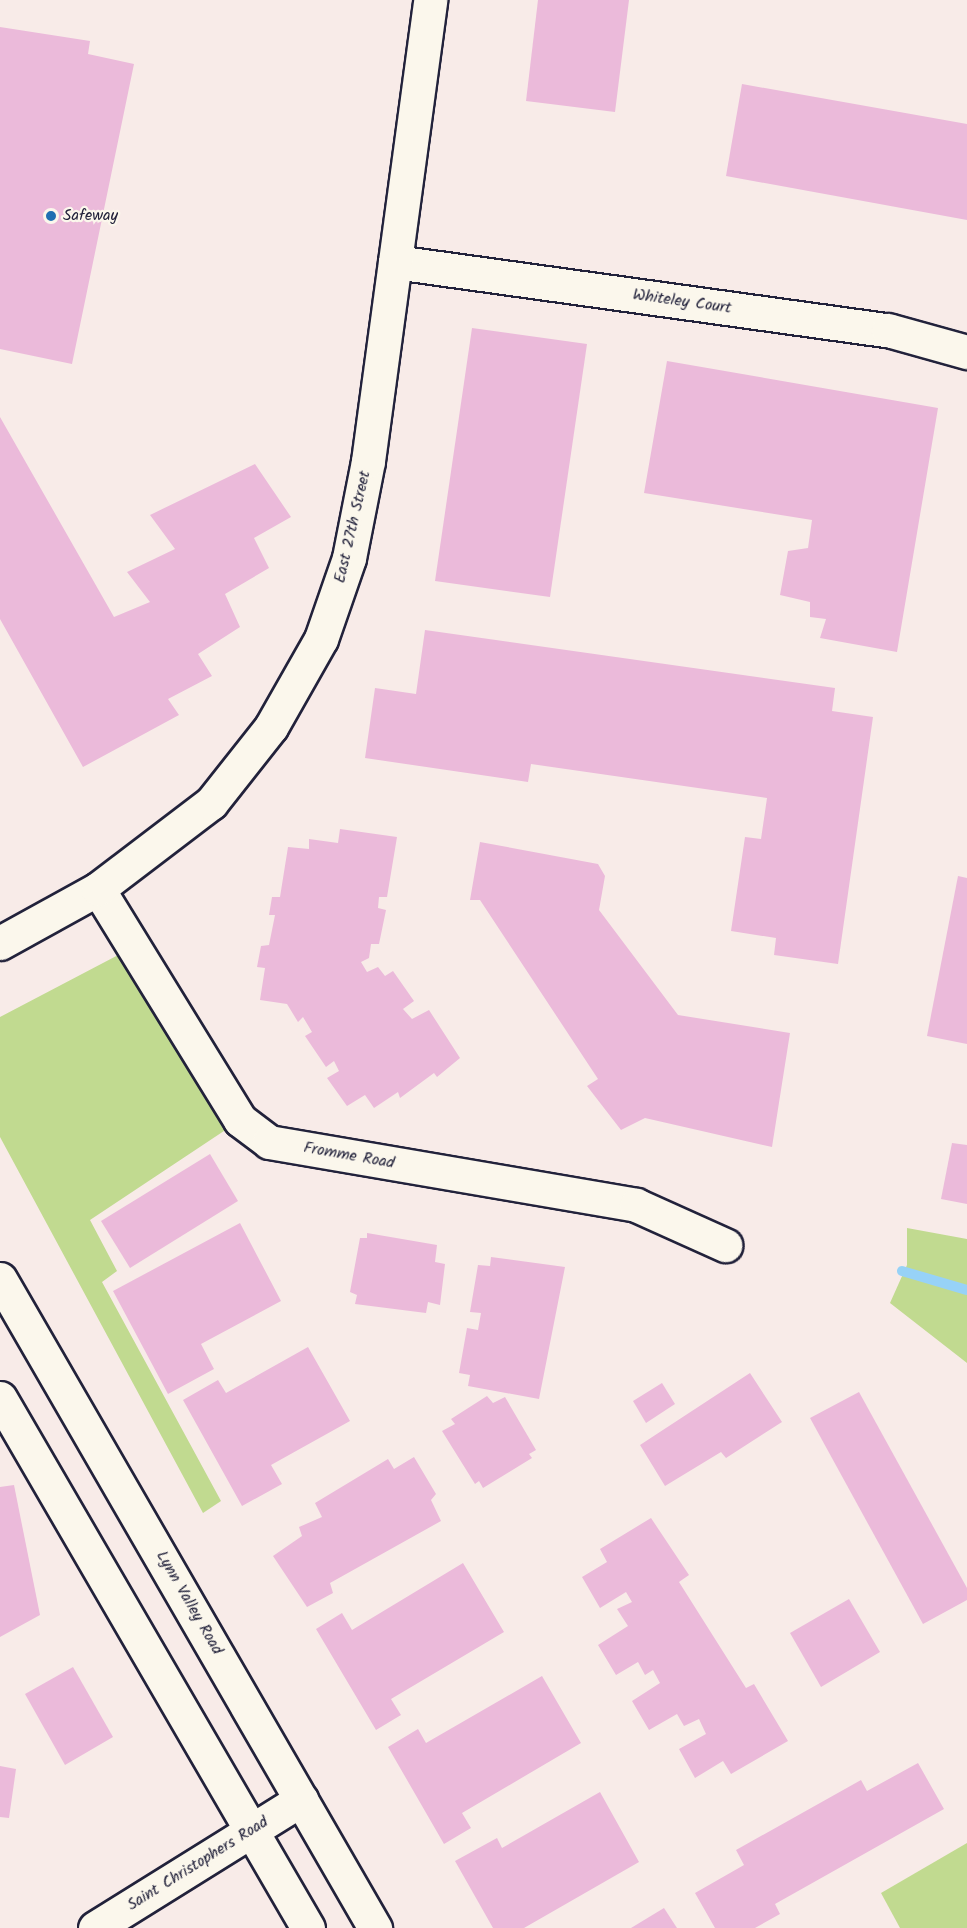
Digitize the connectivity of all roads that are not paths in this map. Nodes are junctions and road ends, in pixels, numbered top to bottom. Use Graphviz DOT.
graph roads {
  1 [pos="430,0"];
  2 [pos="395,262"];
  3 [pos="967,352"];
  4 [pos="98,889"];
  5 [pos="0,943"];
  6 [pos="726,1245"];
  7 [pos="0,1279"];
  8 [pos="0,1398"];
  9 [pos="301,1800"];
  10 [pos="251,1832"];
  11 [pos="95,1928"];
  12 [pos="308,1928"];
  13 [pos="375,1928"];
  1 -- 2 [label="street, East 27th Street"];
  2 -- 3 [label="street, Whiteley Court"];
  2 -- 4 [label="street, East 27th Street"];
  4 -- 5 [label="street, East 27th Street"];
  4 -- 6 [label="street, Fromme Road"];
  7 -- 9 [label="street, Lynn Valley Road"];
  8 -- 10 [label="street"];
  9 -- 10 [label="street, Saint Christophers Road"];
  9 -- 13 [label="street, Lynn Valley Road"];
  10 -- 11 [label="street, Saint Christophers Road"];
  10 -- 12 [label="street"];
}
